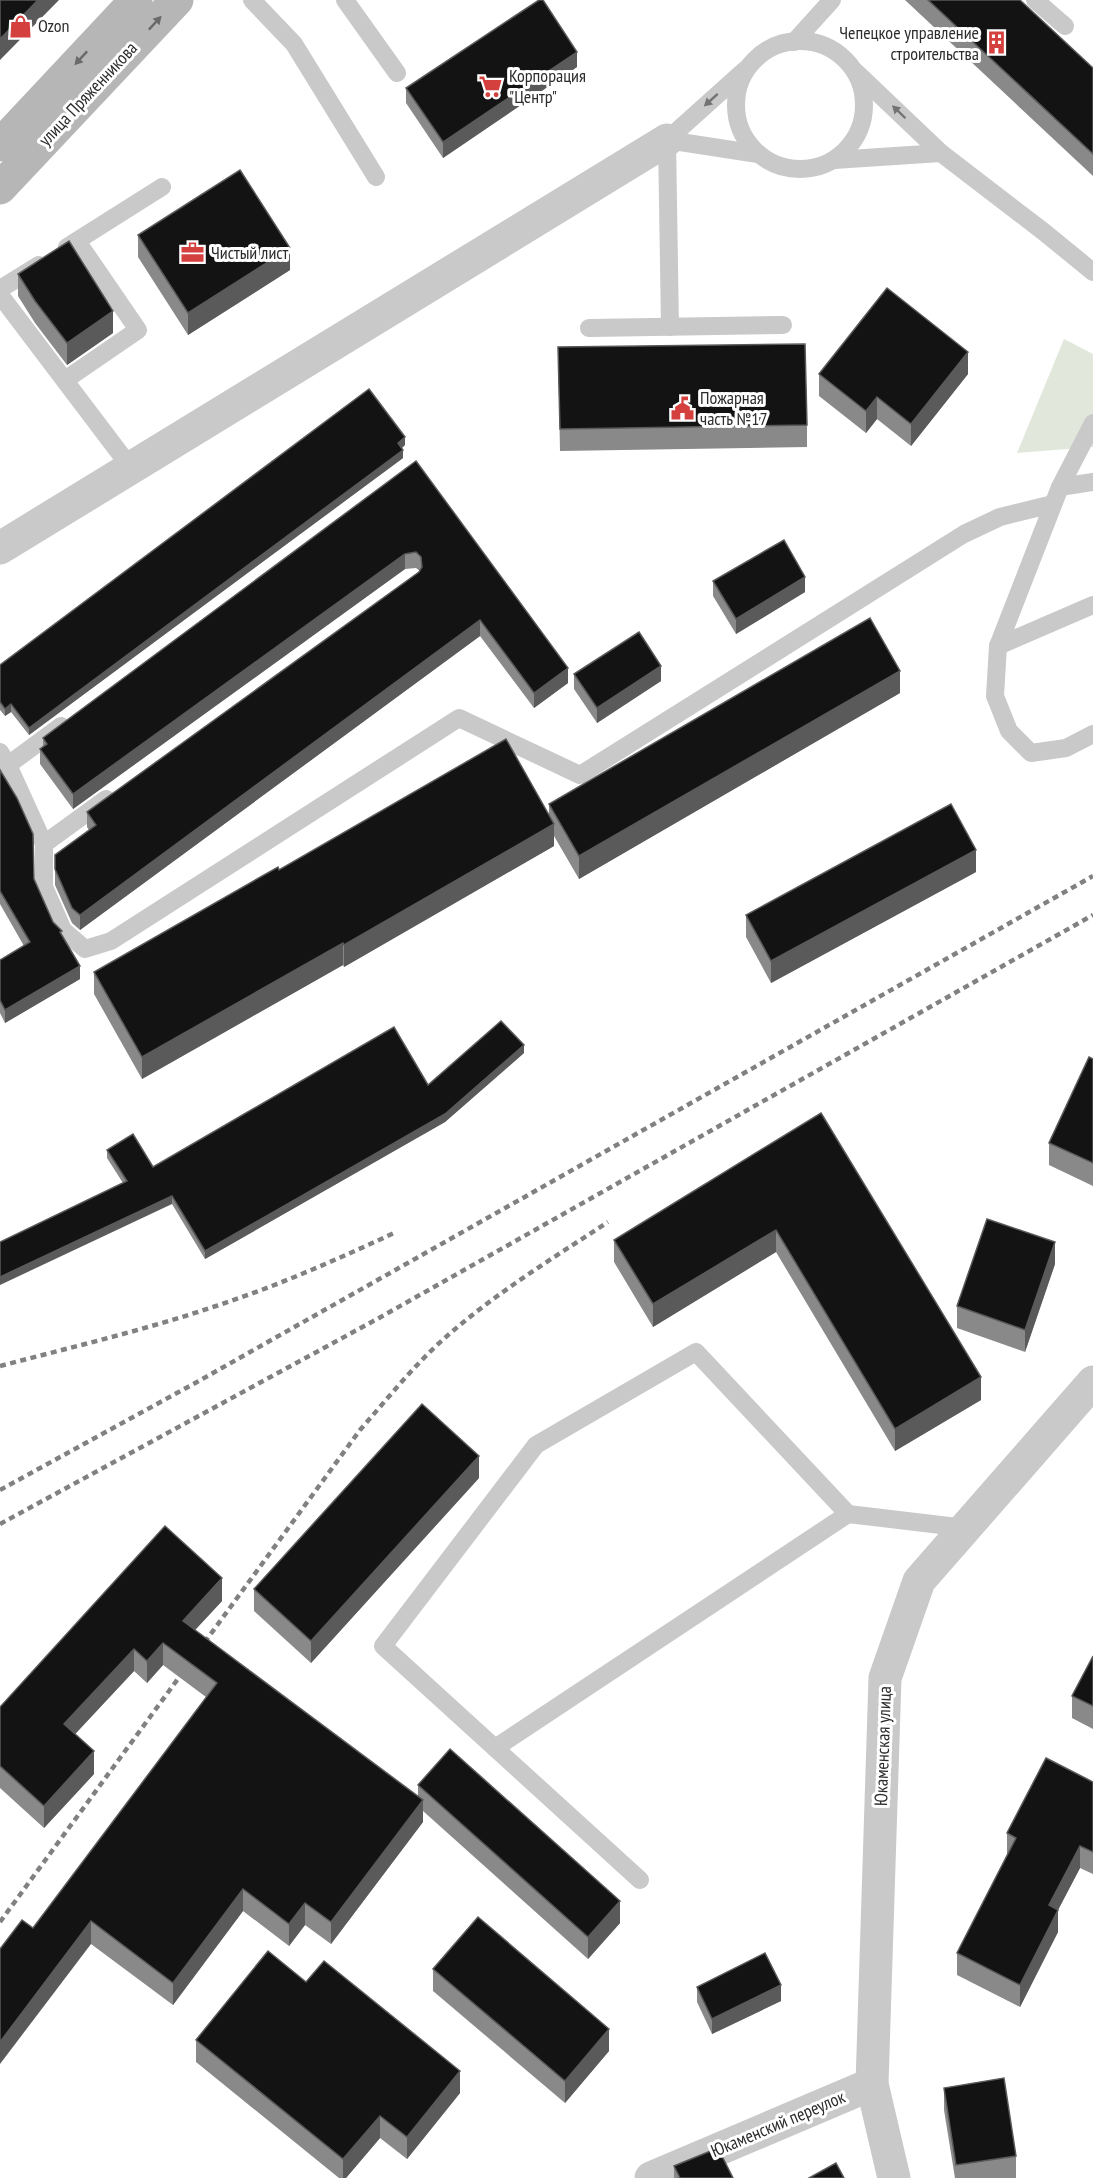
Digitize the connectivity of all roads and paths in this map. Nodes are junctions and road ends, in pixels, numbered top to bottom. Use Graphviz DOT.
graph roads {
  1 [pos="136,0"];
  2 [pos="177,0"];
  3 [pos="252,0"];
  4 [pos="345,0"];
  5 [pos="832,0"];
  6 [pos="1035,0"];
  7 [pos="1065,26"];
  8 [pos="794,42"];
  9 [pos="755,60"];
  10 [pos="852,67"];
  11 [pos="397,73"];
  12 [pos="667,140"];
  13 [pos="0,145"];
  14 [pos="941,153"];
  15 [pos="758,154"];
  16 [pos="834,159"];
  17 [pos="376,177"];
  18 [pos="162,187"];
  19 [pos="0,188"];
  20 [pos="76,241"];
  21 [pos="1093,272"];
  22 [pos="0,289"];
  23 [pos="0,295"];
  24 [pos="783,325"];
  25 [pos="670,327"];
  26 [pos="589,328"];
  27 [pos="65,380"];
  28 [pos="1093,423"];
  29 [pos="131,468"];
  30 [pos="1093,482"];
  31 [pos="1057,495"];
  32 [pos="0,548"];
  33 [pos="1093,605"];
  34 [pos="998,646"];
  35 [pos="75,716"];
  36 [pos="1093,734"];
  37 [pos="4,759"];
  38 [pos="122,788"];
  39 [pos="44,844"];
  40 [pos="1093,1382"];
  41 [pos="848,1514"];
  42 [pos="966,1528"];
  43 [pos="495,1748"];
  44 [pos="640,1880"];
  45 [pos="872,2084"];
  46 [pos="651,2178"];
  47 [pos="894,2178"];
  1 -- 13 [label="main road, улица Пряженникова, one-way"];
  19 -- 2 [label="main road, улица Пряженникова, one-way"];
  3 -- 17 [label="lane"];
  4 -- 11 [label="lane"];
  5 -- 8 [label="lane"];
  6 -- 7 [label="lane"];
  8 -- 9 [label="lane"];
  8 -- 10 [label="lane"];
  9 -- 12 [label="lane, one-way"];
  9 -- 15 [label="lane"];
  14 -- 10 [label="lane, one-way"];
  10 -- 16 [label="lane"];
  12 -- 15 [label="lane"];
  12 -- 25 [label="lane"];
  12 -- 29 [label="street"];
  14 -- 16 [label="lane"];
  14 -- 21 [label="lane"];
  15 -- 16 [label="lane"];
  18 -- 20 [label="lane"];
  20 -- 22 [label="lane"];
  20 -- 27 [label="lane"];
  23 -- 27 [label="lane"];
  24 -- 25 [label="lane"];
  25 -- 26 [label="lane"];
  27 -- 29 [label="lane"];
  28 -- 31 [label="lane"];
  29 -- 32 [label="street"];
  30 -- 31 [label="lane"];
  31 -- 34 [label="lane"];
  31 -- 39 [label="lane"];
  33 -- 34 [label="lane"];
  34 -- 36 [label="lane"];
  35 -- 37 [label="lane"];
  37 -- 39 [label="lane"];
  38 -- 39 [label="lane"];
  40 -- 42 [label="street, Юкаменская улица"];
  41 -- 42 [label="lane"];
  41 -- 43 [label="lane"];
  41 -- 43 [label="lane"];
  42 -- 45 [label="street, Юкаменская улица"];
  43 -- 44 [label="lane"];
  45 -- 46 [label="street, Юкаменский переулок"];
  45 -- 47 [label="street, Юкаменская улица"];
}
